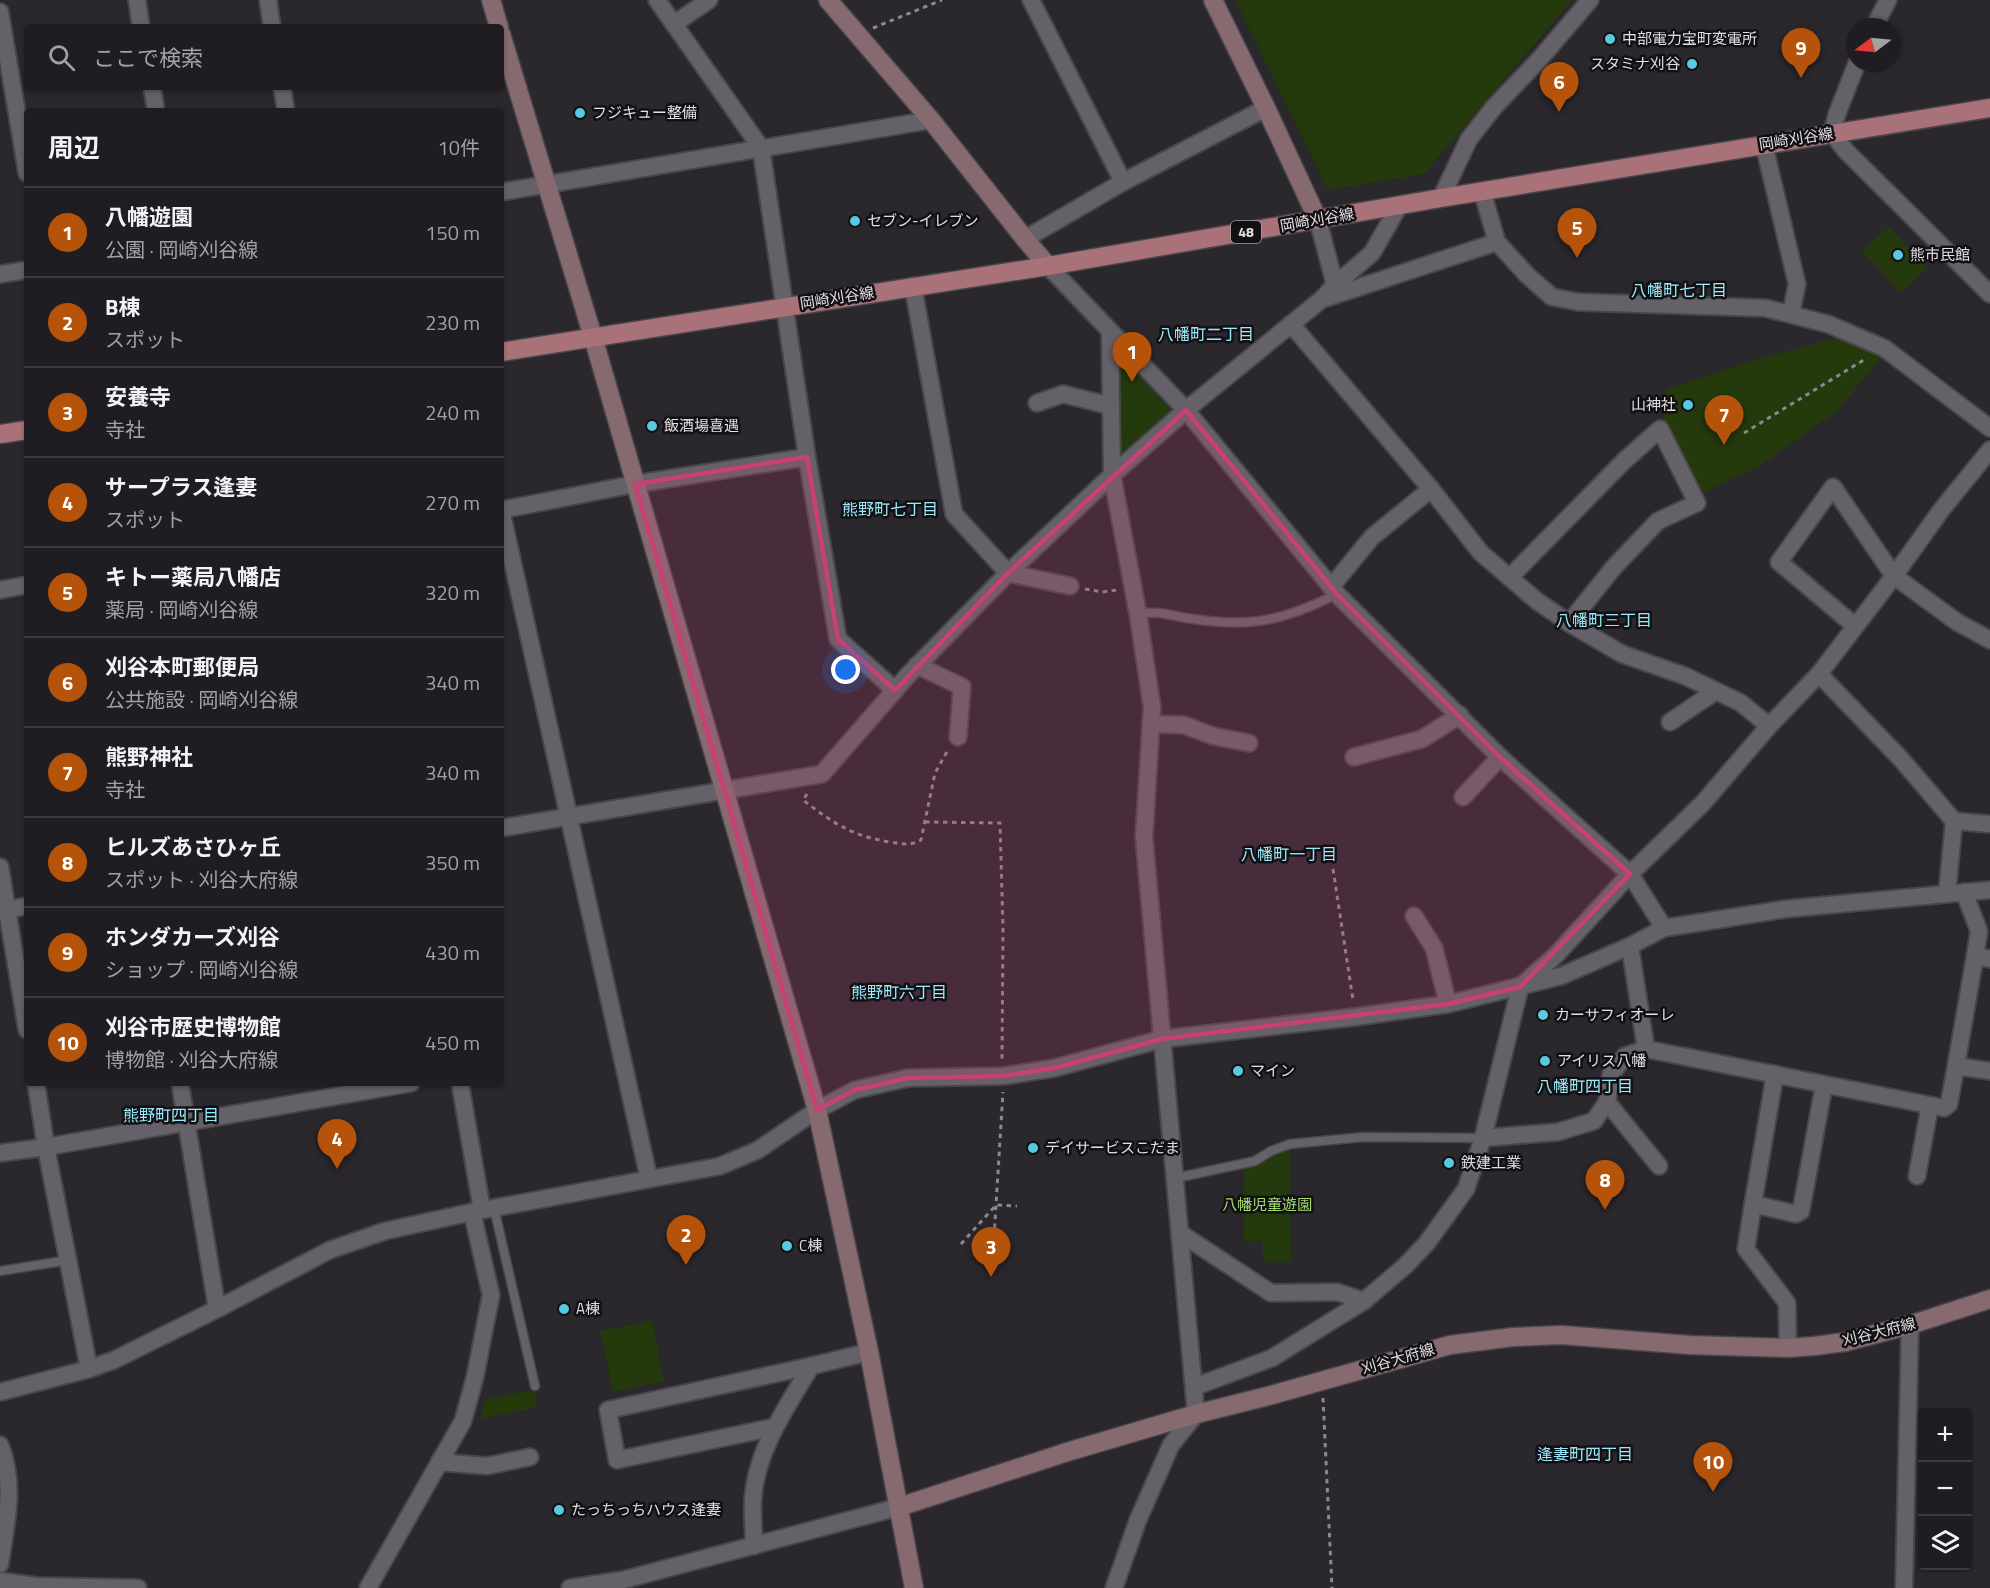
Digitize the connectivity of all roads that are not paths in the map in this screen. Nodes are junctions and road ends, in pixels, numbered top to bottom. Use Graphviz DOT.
graph roads {
  1 [pos="137,0"];
  2 [pos="268,0"];
  3 [pos="491,0"];
  4 [pos="657,0"];
  5 [pos="709,0"];
  6 [pos="828,0"];
  7 [pos="1031,0"];
  8 [pos="1213,0"];
  9 [pos="1590,0"];
  10 [pos="1888,0"];
  11 [pos="0,12"];
  12 [pos="1879,18"];
  13 [pos="141,24"];
  14 [pos="272,24"];
  15 [pos="498,24"];
  16 [pos="674,24"];
  17 [pos="504,44"];
  18 [pos="1853,72"];
  19 [pos="152,90"];
  20 [pos="282,90"];
  21 [pos="156,108"];
  22 [pos="286,108"];
  23 [pos="1266,108"];
  24 [pos="1990,108"];
  25 [pos="931,120"];
  26 [pos="1832,134"];
  27 [pos="1764,145"];
  28 [pos="761,148"];
  29 [pos="24,155"];
  30 [pos="1123,182"];
  31 [pos="546,184"];
  32 [pos="504,191"];
  33 [pos="1482,191"];
  34 [pos="1441,198"];
  35 [pos="1399,206"];
  36 [pos="1318,220"];
  37 [pos="1025,239"];
  38 [pos="1497,243"];
  39 [pos="1048,266"];
  40 [pos="24,270"];
  41 [pos="0,274"];
  42 [pos="1335,285"];
  43 [pos="913,286"];
  44 [pos="1990,294"];
  45 [pos="1322,299"];
  46 [pos="784,306"];
  47 [pos="1791,314"];
  48 [pos="1291,324"];
  49 [pos="1110,332"];
  50 [pos="593,337"];
  51 [pos="504,352"];
  52 [pos="1037,403"];
  53 [pos="1111,406"];
  54 [pos="1186,410"];
  55 [pos="1990,428"];
  56 [pos="24,430"];
  57 [pos="0,434"];
  58 [pos="1990,450"];
  59 [pos="807,457"];
  60 [pos="1112,476"];
  61 [pos="635,484"];
  62 [pos="1431,489"];
  63 [pos="504,509"];
  64 [pos="504,523"];
  65 [pos="1008,573"];
  66 [pos="1894,576"];
  67 [pos="1510,577"];
  68 [pos="24,586"];
  69 [pos="1070,586"];
  70 [pos="0,590"];
  71 [pos="1334,591"];
  72 [pos="1138,614"];
  73 [pos="1569,623"];
  74 [pos="1855,626"];
  75 [pos="1990,640"];
  76 [pos="917,665"];
  77 [pos="1819,674"];
  78 [pos="895,690"];
  79 [pos="1716,691"];
  80 [pos="1460,716"];
  81 [pos="1670,722"];
  82 [pos="1151,724"];
  83 [pos="1769,726"];
  84 [pos="958,737"];
  85 [pos="1249,742"];
  86 [pos="1354,757"];
  87 [pos="1500,757"];
  88 [pos="725,791"];
  89 [pos="1463,797"];
  90 [pos="570,817"];
  91 [pos="1954,820"];
  92 [pos="1990,824"];
  93 [pos="504,828"];
  94 [pos="0,867"];
  95 [pos="1630,874"];
  96 [pos="1990,890"];
  97 [pos="1955,892"];
  98 [pos="24,907"];
  99 [pos="4,910"];
  100 [pos="1414,916"];
  101 [pos="1664,928"];
  102 [pos="1630,946"];
  103 [pos="1982,957"];
  104 [pos="1520,987"];
  105 [pos="1448,1004"];
  106 [pos="24,1014"];
  107 [pos="1162,1039"];
  108 [pos="1646,1049"];
  109 [pos="1956,1066"];
  110 [pos="1990,1071"];
  111 [pos="1775,1074"];
  112 [pos="1824,1085"];
  113 [pos="36,1086"];
  114 [pos="180,1086"];
  115 [pos="376,1086"];
  116 [pos="461,1086"];
  117 [pos="340,1089"];
  118 [pos="1607,1102"];
  119 [pos="1930,1105"];
  120 [pos="817,1110"];
  121 [pos="186,1121"];
  122 [pos="1483,1138"];
  123 [pos="46,1147"];
  124 [pos="0,1153"];
  125 [pos="1659,1166"];
  126 [pos="1917,1176"];
  127 [pos="1176,1178"];
  128 [pos="649,1179"];
  129 [pos="1753,1204"];
  130 [pos="483,1210"];
  131 [pos="1180,1233"];
  132 [pos="69,1260"];
  133 [pos="0,1271"];
  134 [pos="1990,1299"];
  135 [pos="1364,1301"];
  136 [pos="217,1309"];
  137 [pos="1910,1326"];
  138 [pos="1788,1348"];
  139 [pos="869,1352"];
  140 [pos="811,1366"];
  141 [pos="89,1369"];
  142 [pos="535,1386"];
  143 [pos="1194,1387"];
  144 [pos="0,1392"];
  145 [pos="1196,1414"];
  146 [pos="775,1427"];
  147 [pos="0,1445"];
  148 [pos="530,1457"];
  149 [pos="439,1462"];
  150 [pos="899,1507"];
  151 [pos="754,1546"];
  152 [pos="0,1564"];
  153 [pos="0,1581"];
  154 [pos="138,1588"];
  155 [pos="368,1588"];
  156 [pos="570,1588"];
  157 [pos="914,1588"];
  158 [pos="1114,1588"];
  159 [pos="1904,1588"];
  1 -- 13 [label="street"];
  2 -- 14 [label="street"];
  3 -- 15 [label="street"];
  4 -- 16 [label="street"];
  5 -- 16 [label="street"];
  6 -- 25 [label="street"];
  7 -- 30 [label="street"];
  8 -- 23 [label="street"];
  9 -- 34 [label="street"];
  10 -- 12 [label="street"];
  11 -- 29 [label="street"];
  16 -- 28 [label="street"];
  17 -- 31 [label="street"];
  18 -- 26 [label="street"];
  19 -- 21 [label="street"];
  20 -- 22 [label="street"];
  23 -- 30 [label="street"];
  23 -- 36 [label="street"];
  24 -- 26 [label="main road, 岡崎刈谷線 / 48"];
  25 -- 28 [label="street"];
  25 -- 37 [label="street"];
  26 -- 27 [label="main road, 岡崎刈谷線 / 48"];
  26 -- 44 [label="street"];
  27 -- 33 [label="main road, 岡崎刈谷線 / 48"];
  27 -- 47 [label="street"];
  28 -- 31 [label="street"];
  28 -- 46 [label="street"];
  30 -- 37 [label="street"];
  31 -- 32 [label="street"];
  31 -- 50 [label="street"];
  33 -- 34 [label="main road, 岡崎刈谷線 / 48"];
  33 -- 38 [label="street"];
  34 -- 35 [label="main road, 岡崎刈谷線 / 48"];
  35 -- 36 [label="main road, 岡崎刈谷線 / 48"];
  35 -- 42 [label="street"];
  36 -- 39 [label="main road, 岡崎刈谷線 / 48"];
  36 -- 42 [label="street"];
  37 -- 39 [label="street"];
  38 -- 45 [label="street"];
  38 -- 47 [label="street"];
  39 -- 43 [label="main road, 岡崎刈谷線 / 48"];
  39 -- 49 [label="street"];
  40 -- 41 [label="street"];
  42 -- 45 [label="street"];
  43 -- 46 [label="main road, 岡崎刈谷線 / 48"];
  43 -- 65 [label="street"];
  45 -- 48 [label="street"];
  46 -- 50 [label="main road, 岡崎刈谷線 / 48"];
  46 -- 59 [label="street"];
  47 -- 55 [label="street"];
  48 -- 54 [label="street"];
  48 -- 62 [label="street"];
  49 -- 53 [label="street"];
  49 -- 54 [label="street"];
  50 -- 51 [label="main road, 岡崎刈谷線 / 48"];
  50 -- 61 [label="street"];
  52 -- 53 [label="street"];
  53 -- 60 [label="street"];
  54 -- 60 [label="street"];
  54 -- 71 [label="street"];
  56 -- 57 [label="main road"];
  58 -- 66 [label="street"];
  59 -- 61 [label="street"];
  59 -- 78 [label="street"];
  60 -- 65 [label="street"];
  60 -- 72 [label="street"];
  61 -- 63 [label="street"];
  61 -- 88 [label="street"];
  62 -- 67 [label="street"];
  62 -- 71 [label="street"];
  64 -- 90 [label="street"];
  65 -- 69 [label="street"];
  65 -- 76 [label="street"];
  66 -- 74 [label="street"];
  66 -- 74 [label="street"];
  66 -- 75 [label="street"];
  67 -- 73 [label="street"];
  67 -- 73 [label="street"];
  68 -- 70 [label="street"];
  71 -- 72 [label="lane"];
  71 -- 80 [label="street"];
  72 -- 82 [label="street"];
  73 -- 79 [label="street"];
  74 -- 77 [label="street"];
  76 -- 78 [label="street"];
  76 -- 84 [label="street"];
  77 -- 83 [label="street"];
  77 -- 91 [label="street"];
  78 -- 88 [label="street"];
  79 -- 81 [label="street"];
  79 -- 83 [label="street"];
  80 -- 86 [label="street"];
  80 -- 87 [label="street"];
  82 -- 85 [label="street"];
  82 -- 107 [label="street"];
  83 -- 95 [label="street"];
  87 -- 89 [label="street"];
  87 -- 95 [label="street"];
  88 -- 90 [label="street"];
  88 -- 120 [label="street"];
  90 -- 93 [label="street"];
  90 -- 128 [label="street"];
  91 -- 92 [label="street"];
  91 -- 97 [label="street"];
  94 -- 99 [label="street"];
  95 -- 101 [label="street"];
  95 -- 104 [label="street"];
  96 -- 97 [label="street"];
  97 -- 101 [label="street"];
  97 -- 103 [label="street"];
  98 -- 99 [label="street"];
  99 -- 106 [label="street"];
  100 -- 105 [label="street"];
  101 -- 102 [label="street"];
  102 -- 104 [label="street"];
  102 -- 108 [label="street"];
  103 -- 109 [label="street"];
  104 -- 105 [label="street"];
  104 -- 122 [label="street"];
  105 -- 107 [label="street"];
  107 -- 120 [label="street"];
  107 -- 127 [label="street"];
  108 -- 111 [label="street"];
  108 -- 118 [label="street"];
  109 -- 110 [label="street"];
  109 -- 119 [label="street"];
  111 -- 112 [label="street"];
  111 -- 129 [label="street"];
  112 -- 119 [label="street"];
  112 -- 129 [label="street"];
  113 -- 123 [label="street"];
  114 -- 121 [label="street"];
  115 -- 117 [label="street"];
  116 -- 130 [label="street"];
  117 -- 121 [label="street"];
  118 -- 122 [label="street"];
  118 -- 125 [label="street"];
  119 -- 126 [label="street"];
  120 -- 128 [label="street"];
  120 -- 139 [label="street"];
  121 -- 123 [label="street"];
  121 -- 136 [label="street"];
  122 -- 127 [label="lane"];
  122 -- 135 [label="street"];
  123 -- 124 [label="street"];
  123 -- 132 [label="street"];
  127 -- 131 [label="street"];
  128 -- 130 [label="street"];
  129 -- 138 [label="street"];
  130 -- 136 [label="street"];
  130 -- 142 [label="lane"];
  130 -- 149 [label="street"];
  131 -- 135 [label="street"];
  131 -- 143 [label="street"];
  132 -- 133 [label="lane"];
  132 -- 141 [label="street"];
  134 -- 137 [label="street, 刈谷大府線"];
  135 -- 143 [label="street"];
  136 -- 141 [label="street"];
  137 -- 138 [label="street, 刈谷大府線"];
  137 -- 159 [label="street"];
  138 -- 145 [label="street, 刈谷大府線"];
  139 -- 140 [label="street"];
  139 -- 150 [label="street"];
  140 -- 146 [label="street"];
  140 -- 146 [label="street"];
  141 -- 144 [label="street"];
  143 -- 145 [label="street"];
  145 -- 150 [label="street, 刈谷大府線"];
  145 -- 158 [label="street"];
  146 -- 151 [label="street"];
  147 -- 152 [label="street"];
  148 -- 149 [label="street"];
  149 -- 155 [label="street"];
  150 -- 151 [label="street"];
  150 -- 157 [label="street"];
  151 -- 156 [label="street"];
  153 -- 154 [label="street"];
}
